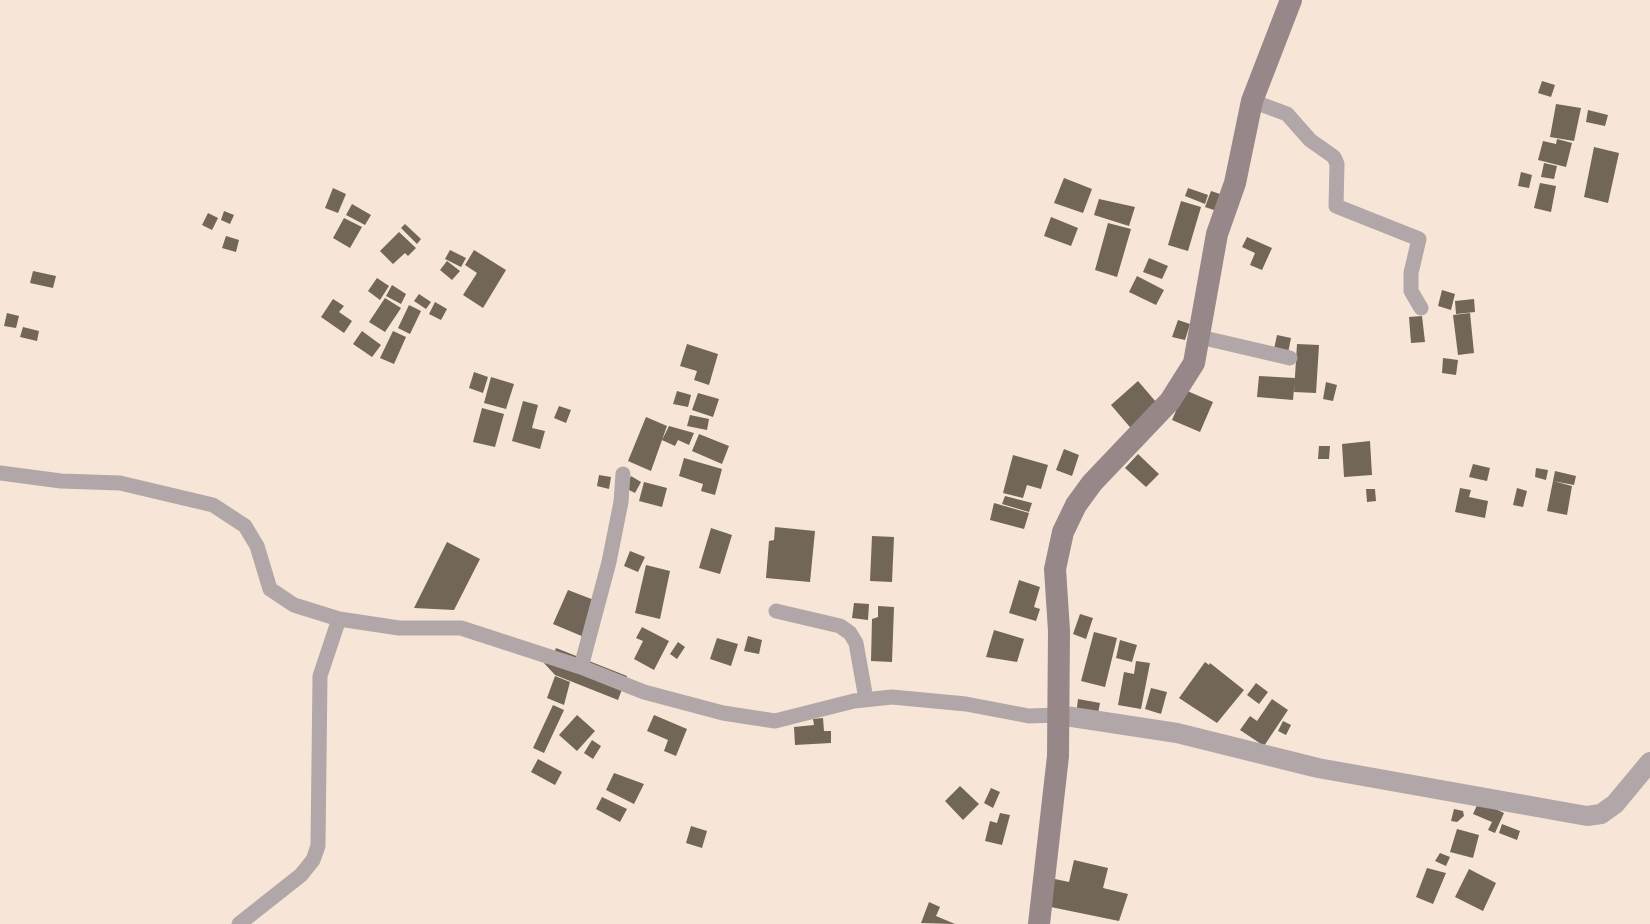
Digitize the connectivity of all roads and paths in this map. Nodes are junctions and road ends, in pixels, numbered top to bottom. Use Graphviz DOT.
graph roads {
  1 [pos="1291,0"];
  2 [pos="1252,102"];
  3 [pos="1421,308"];
  4 [pos="1200,337"];
  5 [pos="1290,358"];
  6 [pos="0,473"];
  7 [pos="623,474"];
  8 [pos="776,611"];
  9 [pos="339,619"];
  10 [pos="581,667"];
  11 [pos="866,699"];
  12 [pos="1059,715"];
  13 [pos="1650,762"];
  14 [pos="239,924"];
  15 [pos="1039,924"];
  1 -- 2 [label="main road"];
  2 -- 3 [label="street"];
  2 -- 4 [label="main road"];
  4 -- 5 [label="street"];
  4 -- 12 [label="main road"];
  6 -- 9 [label="street"];
  7 -- 10 [label="street"];
  8 -- 11 [label="street"];
  9 -- 10 [label="street"];
  9 -- 14 [label="street"];
  10 -- 11 [label="street"];
  11 -- 12 [label="street"];
  12 -- 13 [label="street"];
  12 -- 15 [label="main road"];
}
